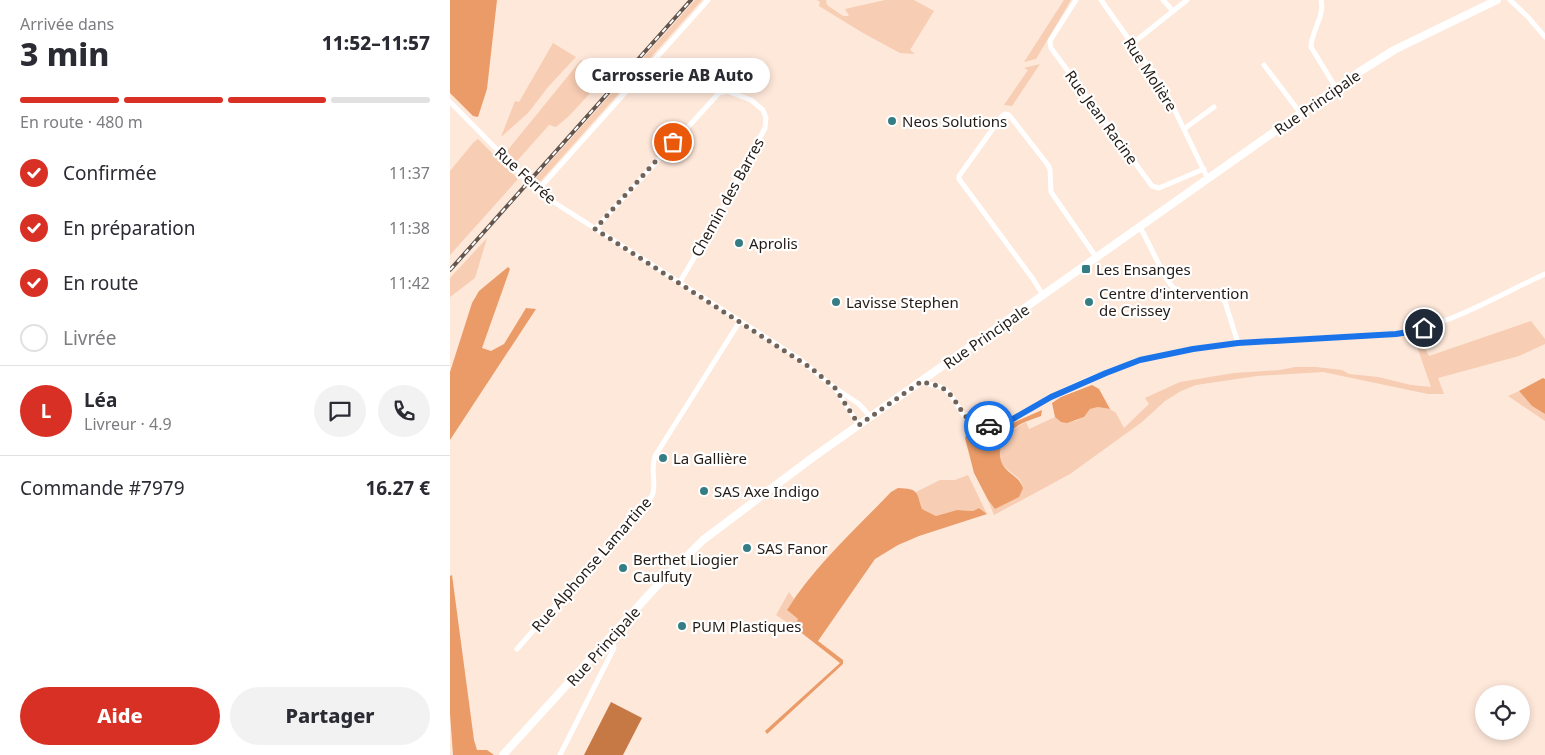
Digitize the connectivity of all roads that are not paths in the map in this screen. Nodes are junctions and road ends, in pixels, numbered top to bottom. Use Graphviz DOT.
graph roads {
  1 [pos="708,0"];
  2 [pos="1076,0"];
  3 [pos="1101,0"];
  4 [pos="1163,0"];
  5 [pos="1186,0"];
  6 [pos="1321,0"];
  7 [pos="1497,0"];
  8 [pos="1510,0"];
  9 [pos="1173,11"];
  10 [pos="1545,37"];
  11 [pos="1133,43"];
  12 [pos="1264,65"];
  13 [pos="1336,88"];
  14 [pos="450,102"];
  15 [pos="1214,107"];
  16 [pos="1301,114"];
  17 [pos="1184,129"];
  18 [pos="1204,169"];
  19 [pos="1208,179"];
  20 [pos="538,190"];
  21 [pos="1139,226"];
  22 [pos="595,229"];
  23 [pos="1096,256"];
  24 [pos="1545,274"];
  25 [pos="680,282"];
  26 [pos="1044,295"];
  27 [pos="740,321"];
  28 [pos="1238,343"];
  29 [pos="922,381"];
  30 [pos="835,388"];
  31 [pos="871,417"];
  32 [pos="859,425"];
  33 [pos="608,639"];
  34 [pos="517,649"];
  35 [pos="504,755"];
  36 [pos="560,755"];
  1 -- 20 [label="street"];
  2 -- 18 [label="street, Rue Jean Racine"];
  3 -- 11 [label="street, Rue Molière"];
  4 -- 9 [label="street"];
  5 -- 9 [label="street"];
  6 -- 13 [label="street"];
  7 -- 13 [label="street, Rue Principale"];
  8 -- 10 [label="street"];
  9 -- 11 [label="street"];
  11 -- 17 [label="street, Rue Molière"];
  12 -- 16 [label="street"];
  13 -- 16 [label="street, Rue Principale"];
  14 -- 20 [label="street, Rue Ferrée"];
  15 -- 17 [label="street"];
  16 -- 19 [label="street, Rue Principale"];
  17 -- 18 [label="street, Rue Molière"];
  18 -- 19 [label="street, Rue Molière"];
  19 -- 21 [label="street, Rue Principale"];
  20 -- 22 [label="street, Rue Ferrée"];
  21 -- 23 [label="street, Rue Principale"];
  21 -- 28 [label="street"];
  22 -- 25 [label="street, Rue Ferrée"];
  22 -- 25 [label="street, Chemin des Barres"];
  23 -- 26 [label="street, Rue Principale"];
  23 -- 26 [label="street"];
  24 -- 28 [label="street"];
  25 -- 27 [label="street, Rue Ferrée"];
  26 -- 29 [label="street, Rue Principale"];
  27 -- 30 [label="street, Rue Ferrée"];
  27 -- 34 [label="street, Rue Alphonse Lamartine"];
  28 -- 29 [label="street"];
  29 -- 31 [label="street, Rue Principale"];
  30 -- 31 [label="street, Rue Ferrée"];
  30 -- 32 [label="street, Rue Ferrée"];
  31 -- 32 [label="street, Rue Principale"];
  32 -- 33 [label="street, Rue Principale"];
  33 -- 35 [label="street, Rue Principale"];
  33 -- 36 [label="street"];
}
